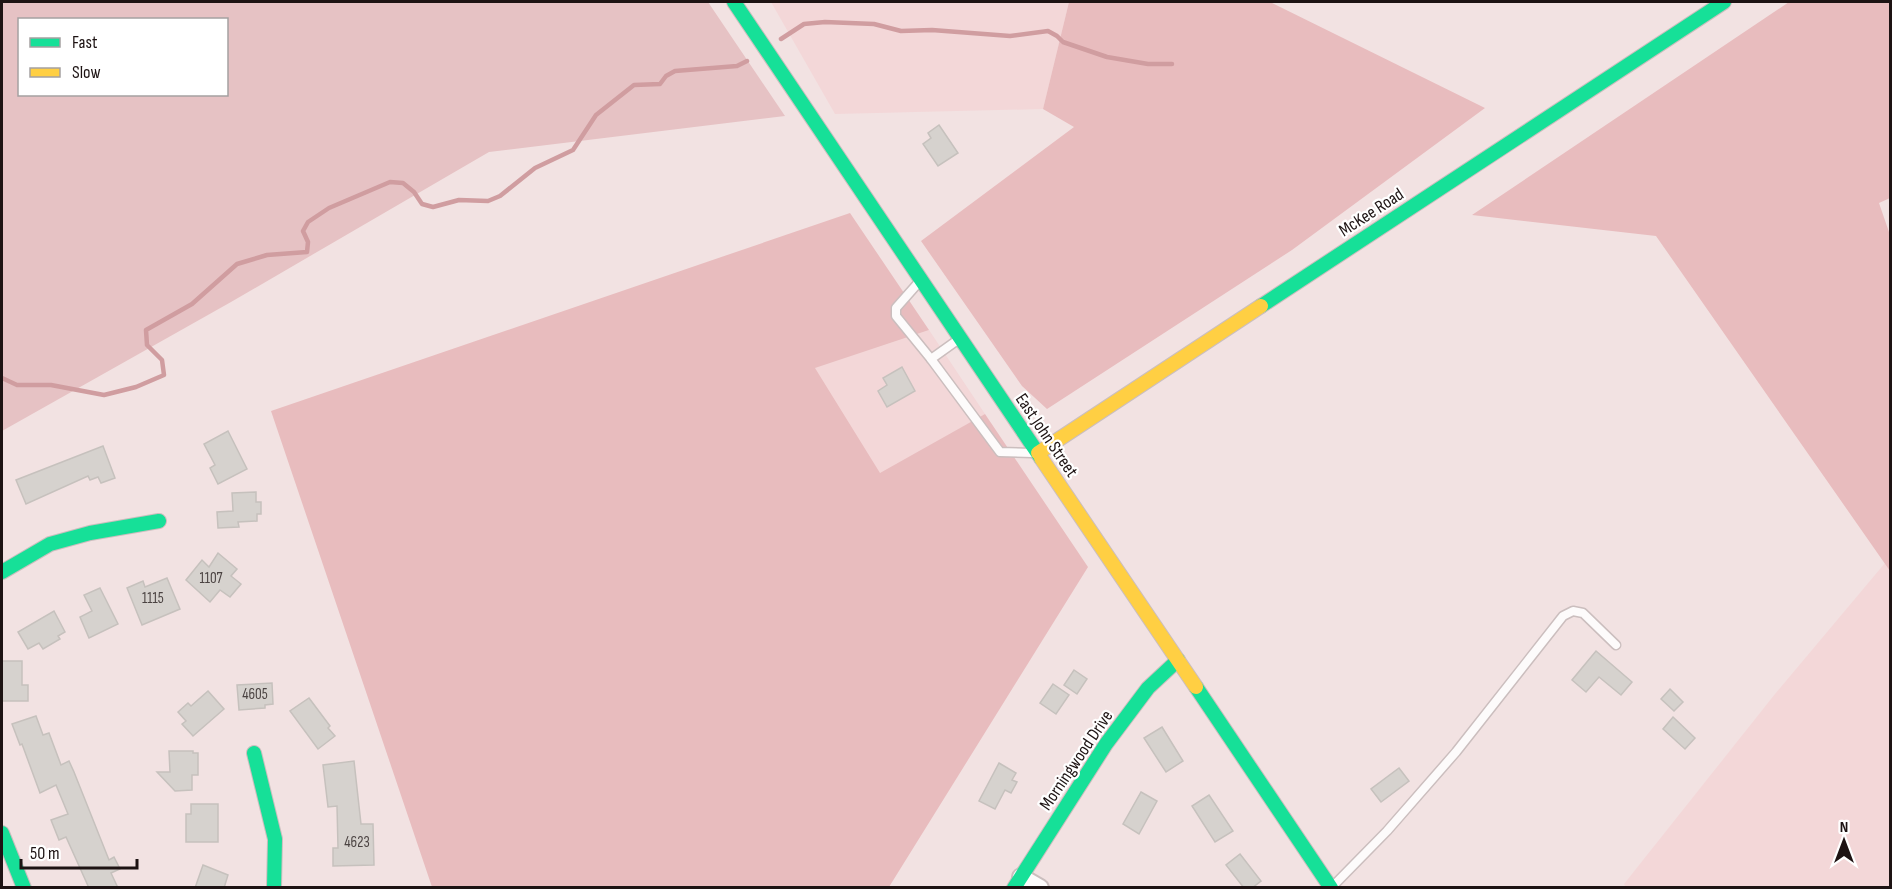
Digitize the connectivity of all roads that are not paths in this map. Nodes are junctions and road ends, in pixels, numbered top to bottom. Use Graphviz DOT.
graph roads {
  1 [pos="734,2"];
  2 [pos="1724,2"];
  3 [pos="921,279"];
  4 [pos="960,339"];
  5 [pos="931,359"];
  6 [pos="1038,453"];
  7 [pos="159,521"];
  8 [pos="2,572"];
  9 [pos="1616,645"];
  10 [pos="1178,660"];
  11 [pos="254,753"];
  12 [pos="2,833"];
  13 [pos="1018,882"];
  14 [pos="23,887"];
  15 [pos="274,888"];
  16 [pos="1040,888"];
  17 [pos="1331,888"];
  1 -- 3 [label="street, East John Street"];
  2 -- 6 [label="street, McKee Road"];
  3 -- 4 [label="street, East John Street"];
  3 -- 5 [label="lane"];
  4 -- 5 [label="lane"];
  4 -- 6 [label="street, East John Street"];
  5 -- 6 [label="lane"];
  6 -- 10 [label="street, East John Street"];
  7 -- 8 [label="street"];
  9 -- 17 [label="lane"];
  10 -- 13 [label="street, Morningwood Drive"];
  10 -- 17 [label="street, East John Street"];
  11 -- 15 [label="street"];
  12 -- 14 [label="street"];
  13 -- 16 [label="street"];
}
